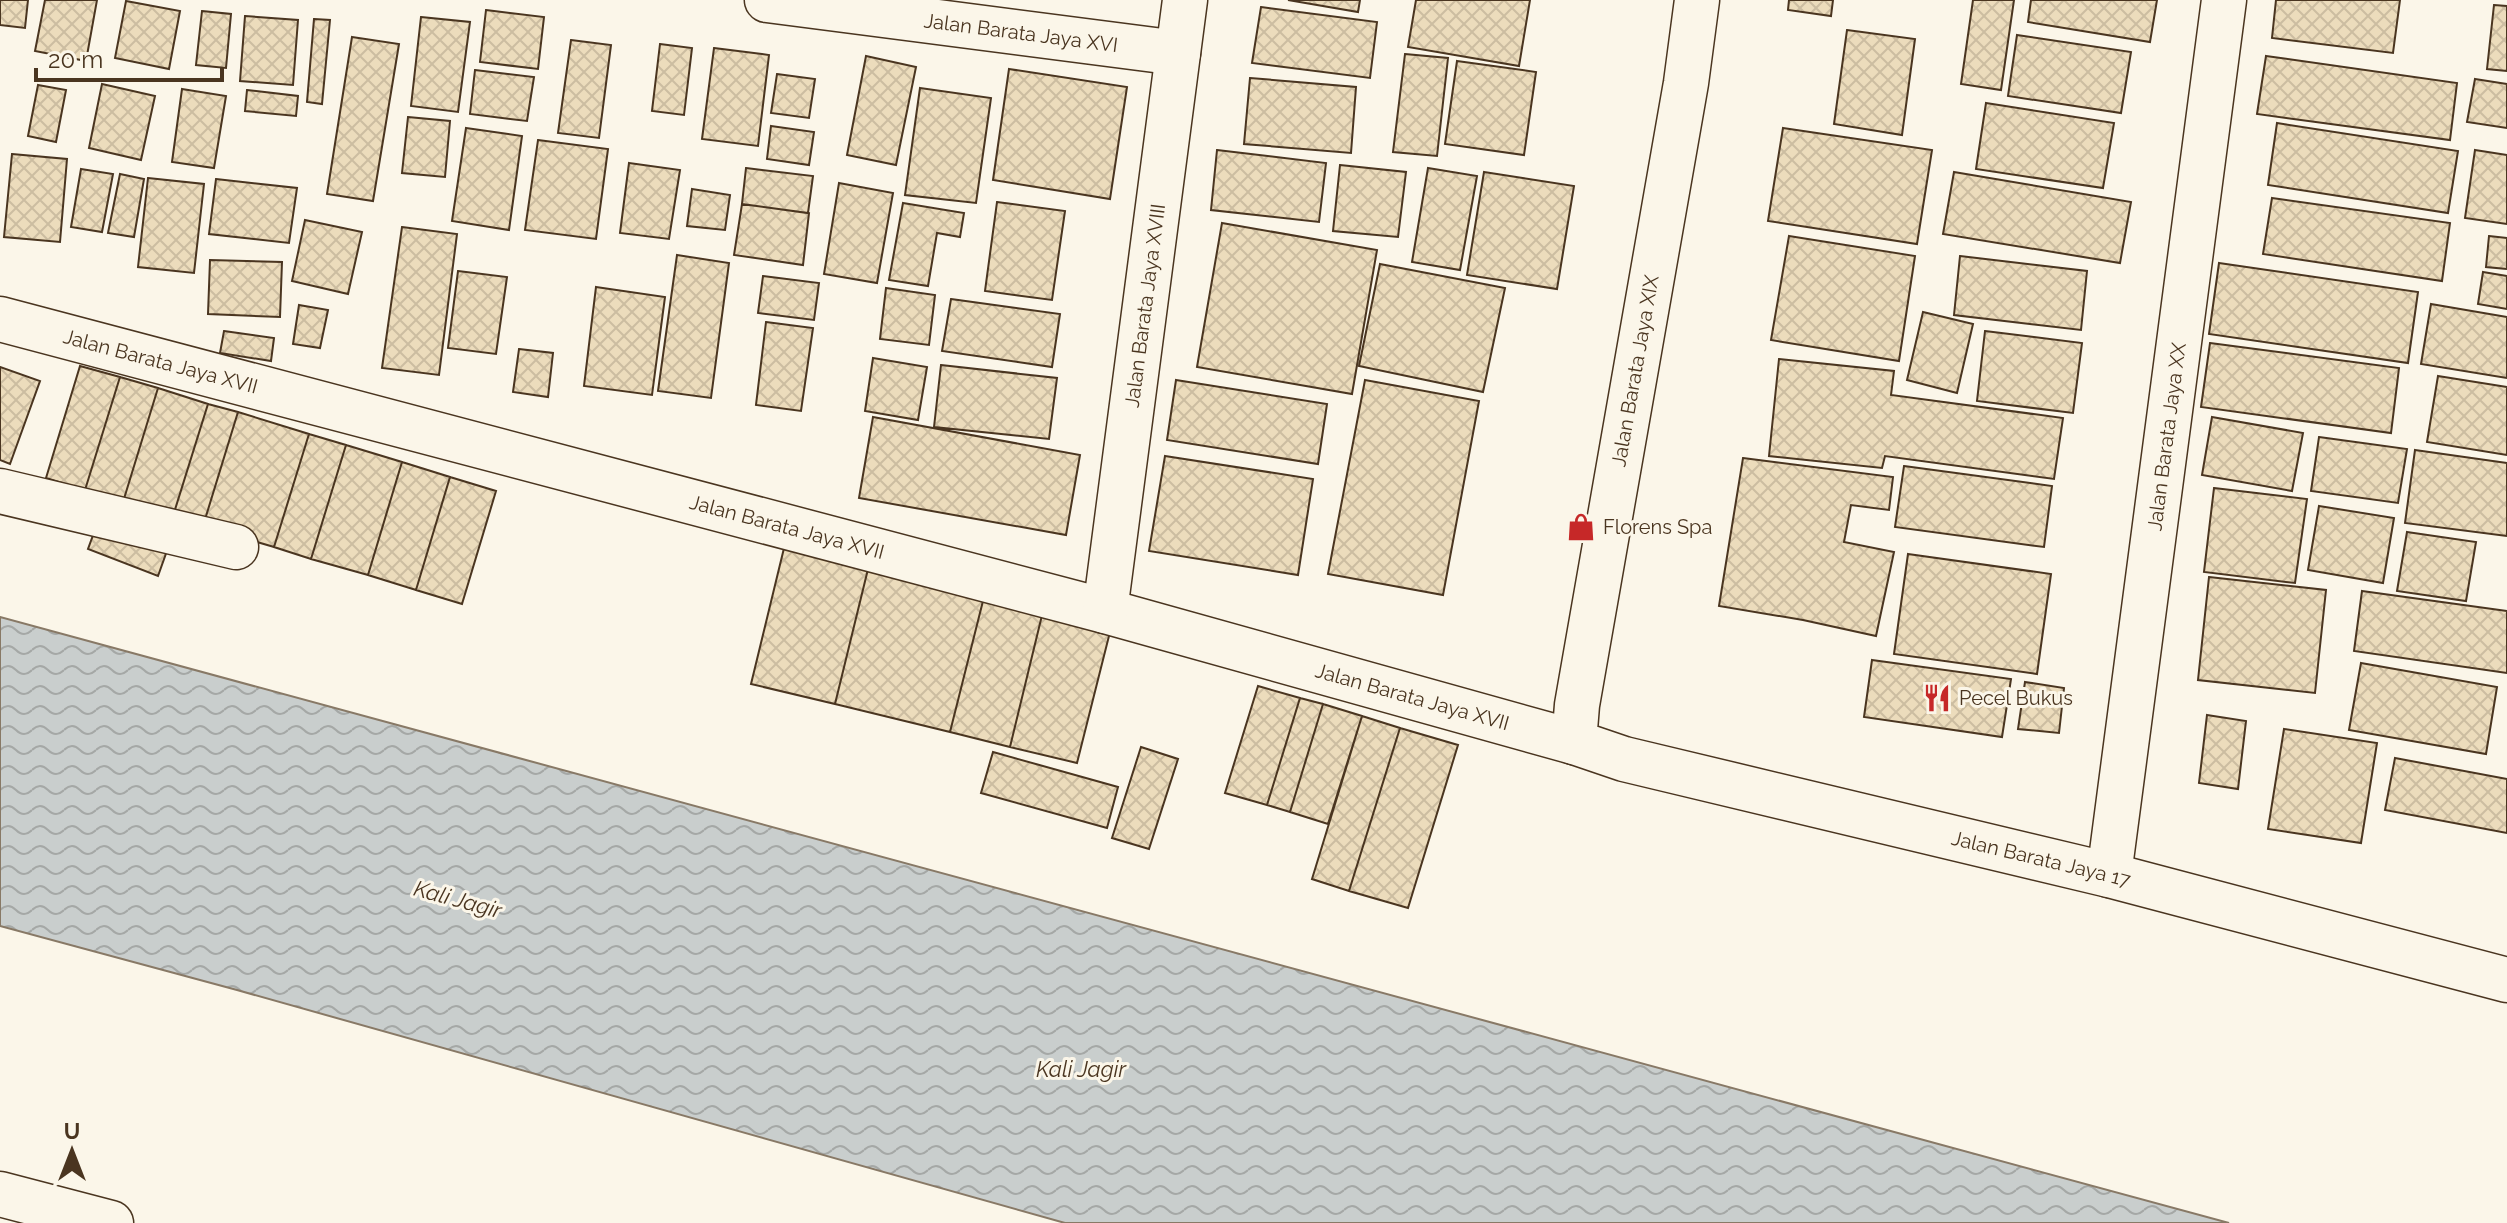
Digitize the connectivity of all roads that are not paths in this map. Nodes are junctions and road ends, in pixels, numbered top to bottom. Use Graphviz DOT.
graph roads {
  1 [pos="767,0"];
  2 [pos="1185,0"];
  3 [pos="1697,0"];
  4 [pos="2224,0"];
  5 [pos="1178,53"];
  6 [pos="0,319"];
  7 [pos="0,491"];
  8 [pos="236,547"];
  9 [pos="1105,611"];
  10 [pos="1574,742"];
  11 [pos="2109,875"];
  12 [pos="2507,980"];
  13 [pos="0,1194"];
  14 [pos="111,1223"];
  1 -- 5 [label="street, Jalan Barata Jaya XVI"];
  2 -- 5 [label="street, Jalan Barata Jaya XVIII"];
  3 -- 10 [label="street, Jalan Barata Jaya XIX"];
  4 -- 11 [label="street, Jalan Barata Jaya XX"];
  5 -- 9 [label="street, Jalan Barata Jaya XVIII"];
  6 -- 9 [label="street, Jalan Barata Jaya XVII"];
  7 -- 8 [label="street"];
  9 -- 10 [label="street, Jalan Barata Jaya XVII"];
  10 -- 11 [label="street, Jalan Barata Jaya 17"];
  11 -- 12 [label="street, Jalan Barata Jaya 17"];
  13 -- 14 [label="street"];
}
